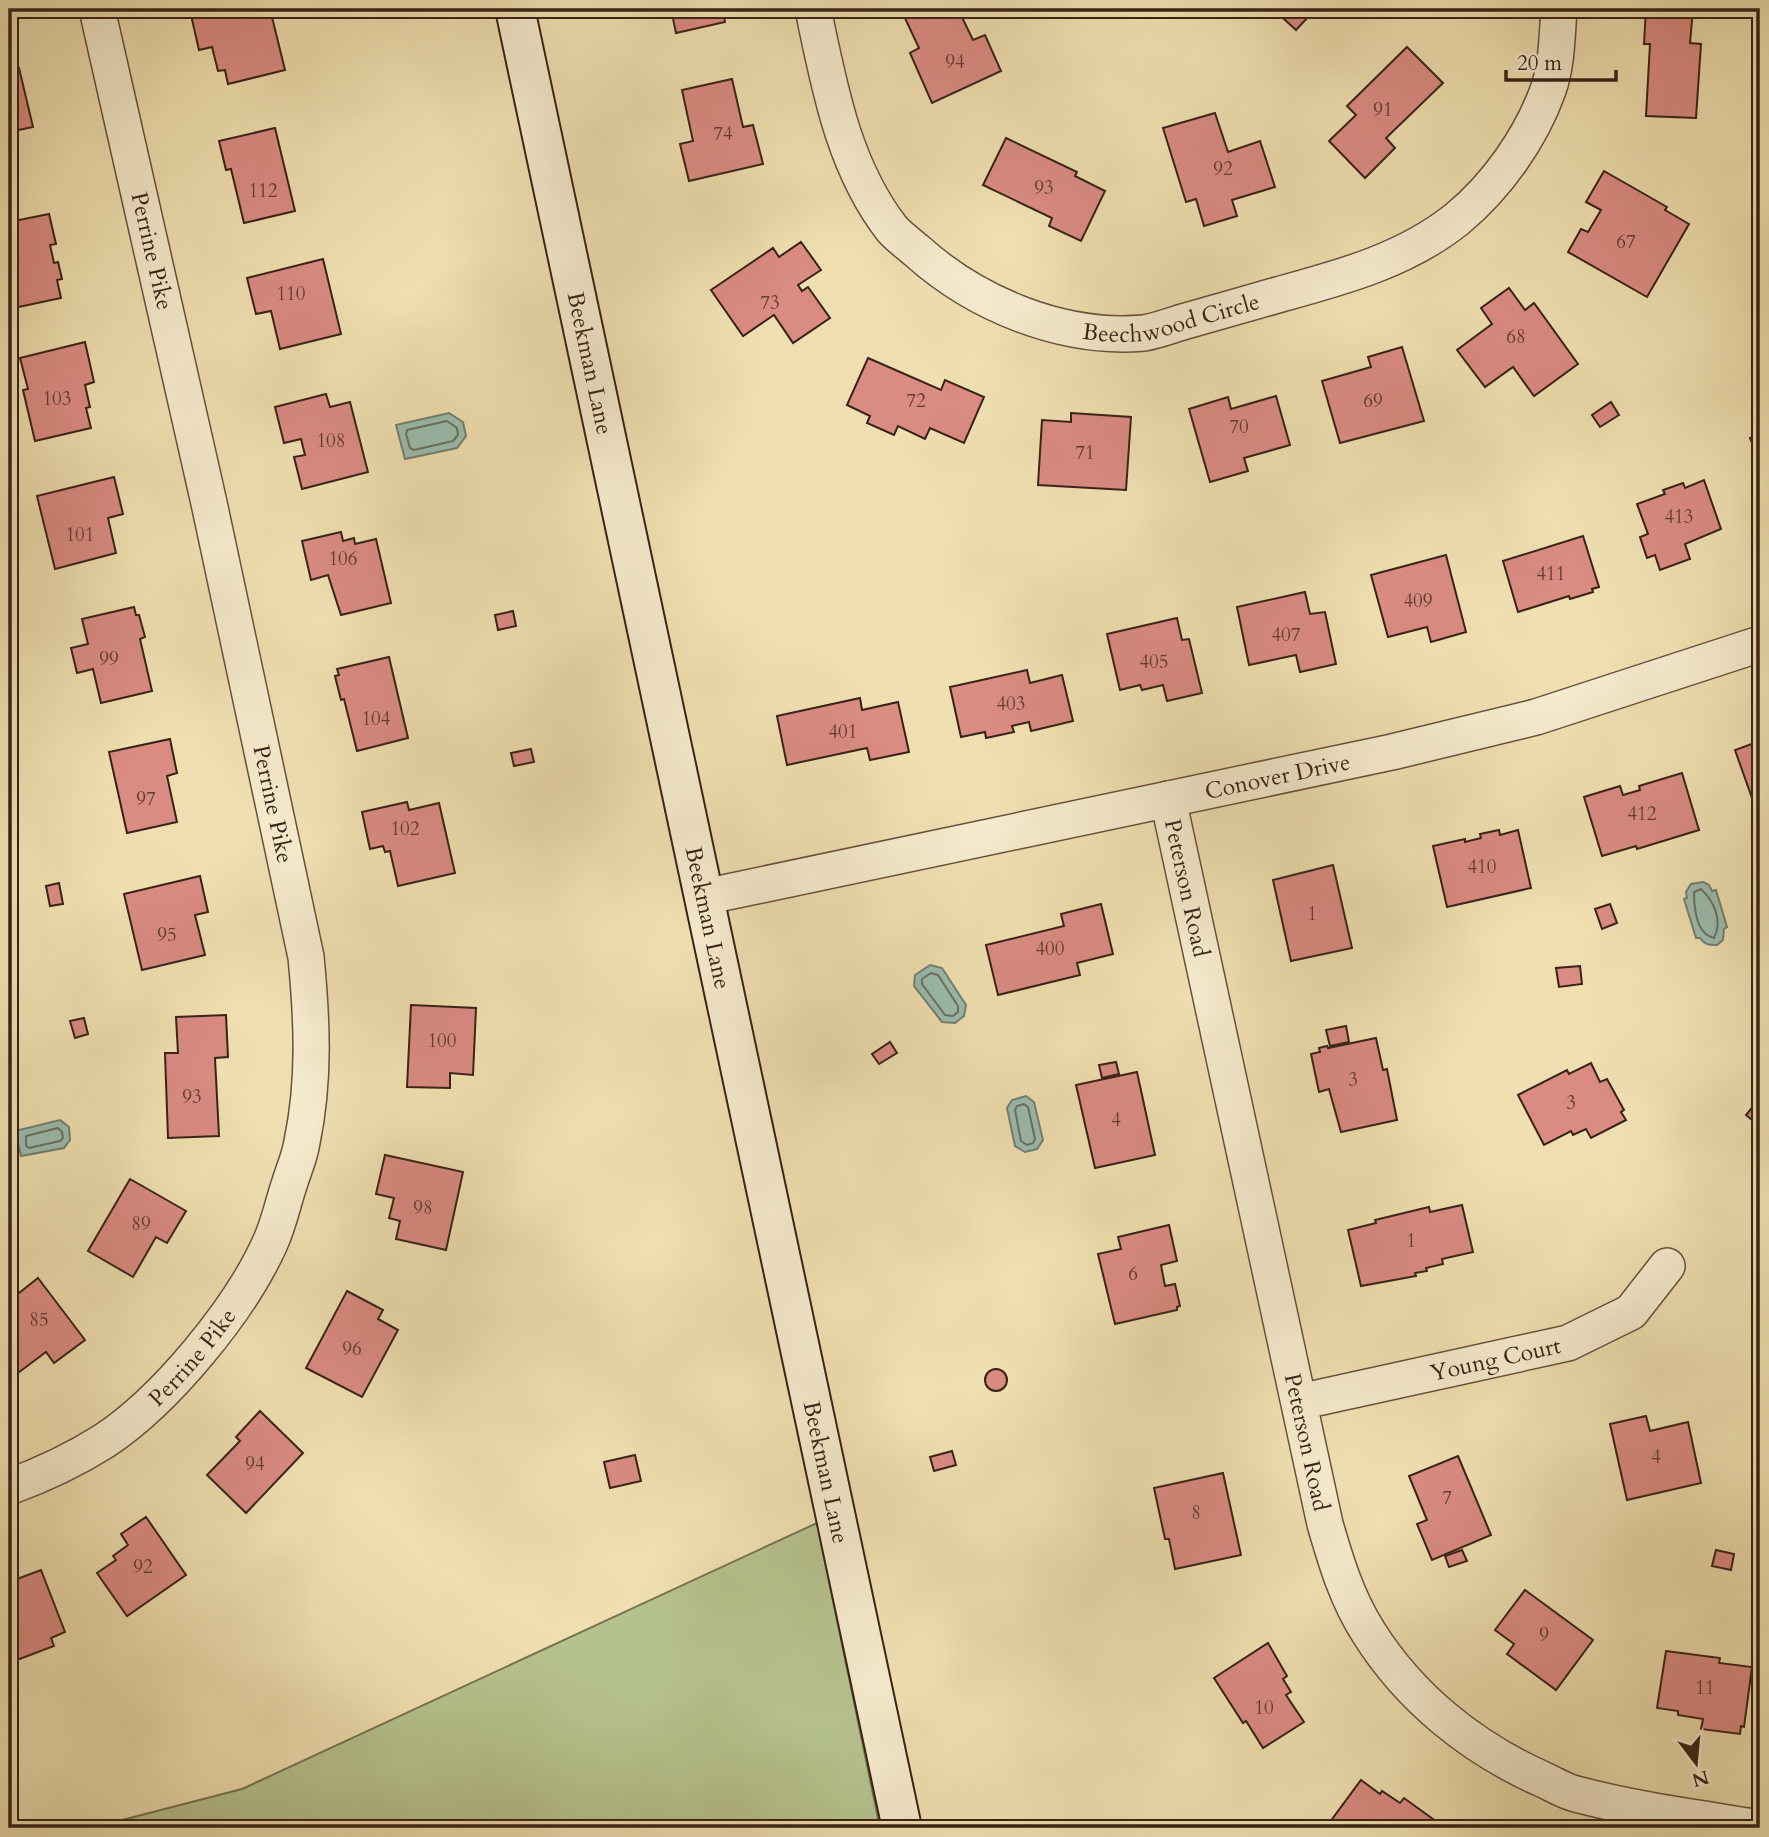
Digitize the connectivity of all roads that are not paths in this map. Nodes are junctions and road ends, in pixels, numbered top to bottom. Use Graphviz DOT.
graph roads {
  1 [pos="97,9"];
  2 [pos="515,9"];
  3 [pos="813,9"];
  4 [pos="1559,9"];
  5 [pos="1760,644"];
  6 [pos="1168,799"];
  7 [pos="704,897"];
  8 [pos="1667,1266"];
  9 [pos="1299,1402"];
  10 [pos="9,1487"];
  11 [pos="902,1828"];
  12 [pos="1760,1828"];
  1 -- 10 [label="street, Perrine Pike"];
  2 -- 7 [label="street, Beekman Lane"];
  3 -- 4 [label="street, Beechwood Circle"];
  5 -- 6 [label="street, Conover Drive"];
  6 -- 7 [label="street, Conover Drive"];
  6 -- 9 [label="street, Peterson Road"];
  7 -- 11 [label="street, Beekman Lane"];
  8 -- 9 [label="street, Young Court"];
  9 -- 12 [label="street, Peterson Road"];
}
